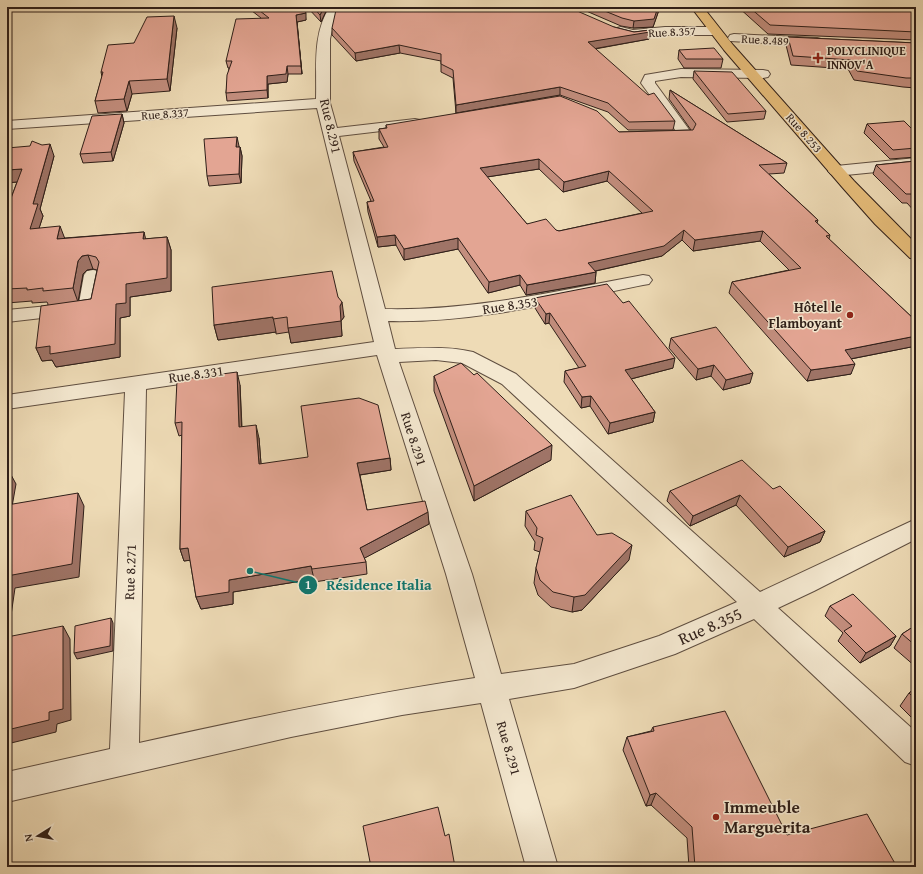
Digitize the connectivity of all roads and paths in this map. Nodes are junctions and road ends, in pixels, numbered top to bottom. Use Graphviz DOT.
graph roads {
  1 [pos="336,7"];
  2 [pos="697,7"];
  3 [pos="706,7"];
  4 [pos="610,27"];
  5 [pos="713,31"];
  6 [pos="734,38"];
  7 [pos="828,42"];
  8 [pos="758,74"];
  9 [pos="323,103"];
  10 [pos="431,121"];
  11 [pos="7,126"];
  12 [pos="331,132"];
  13 [pos="646,136"];
  14 [pos="916,163"];
  15 [pos="843,170"];
  16 [pos="896,236"];
  17 [pos="916,239"];
  18 [pos="916,243"];
  19 [pos="916,254"];
  20 [pos="93,275"];
  21 [pos="643,280"];
  22 [pos="376,315"];
  23 [pos="7,316"];
  24 [pos="386,351"];
  25 [pos="136,383"];
  26 [pos="7,402"];
  27 [pos="916,528"];
  28 [pos="757,605"];
  29 [pos="492,690"];
  30 [pos="916,752"];
  31 [pos="124,760"];
  32 [pos="7,786"];
  33 [pos="542,867"];
  1 -- 9 [label="street, Rue 8.291"];
  2 -- 5 [label="highway, Rue 8.253"];
  3 -- 6 [label="highway, Rue 8.253"];
  4 -- 5 [label="street, Rue 8.357"];
  5 -- 8 [label="highway, Rue 8.253"];
  6 -- 7 [label="street, Rue 8.489"];
  6 -- 8 [label="highway, Rue 8.253"];
  8 -- 13 [label="street"];
  8 -- 15 [label="highway, Rue 8.253"];
  9 -- 11 [label="street, Rue 8.337"];
  9 -- 12 [label="street, Rue 8.291"];
  10 -- 12 [label="street"];
  12 -- 22 [label="street, Rue 8.291"];
  14 -- 15 [label="street"];
  15 -- 16 [label="highway, Rue 8.253"];
  15 -- 17 [label="highway, Rue 8.253"];
  16 -- 18 [label="street"];
  16 -- 19 [label="highway, Rue 8.253"];
  20 -- 23 [label="street"];
  21 -- 22 [label="street, Rue 8.353"];
  22 -- 24 [label="street, Rue 8.291"];
  24 -- 25 [label="street, Rue 8.331"];
  24 -- 28 [label="street, Rue 8.331"];
  24 -- 29 [label="street, Rue 8.291"];
  25 -- 26 [label="street, Rue 8.331"];
  25 -- 31 [label="street, Rue 8.271"];
  27 -- 28 [label="street, Rue 8.355"];
  28 -- 29 [label="street, Rue 8.355"];
  28 -- 30 [label="street, Rue 8.331"];
  29 -- 31 [label="street, Rue 8.355"];
  29 -- 33 [label="street, Rue 8.291"];
  31 -- 32 [label="street, Rue 8.355"];
}
